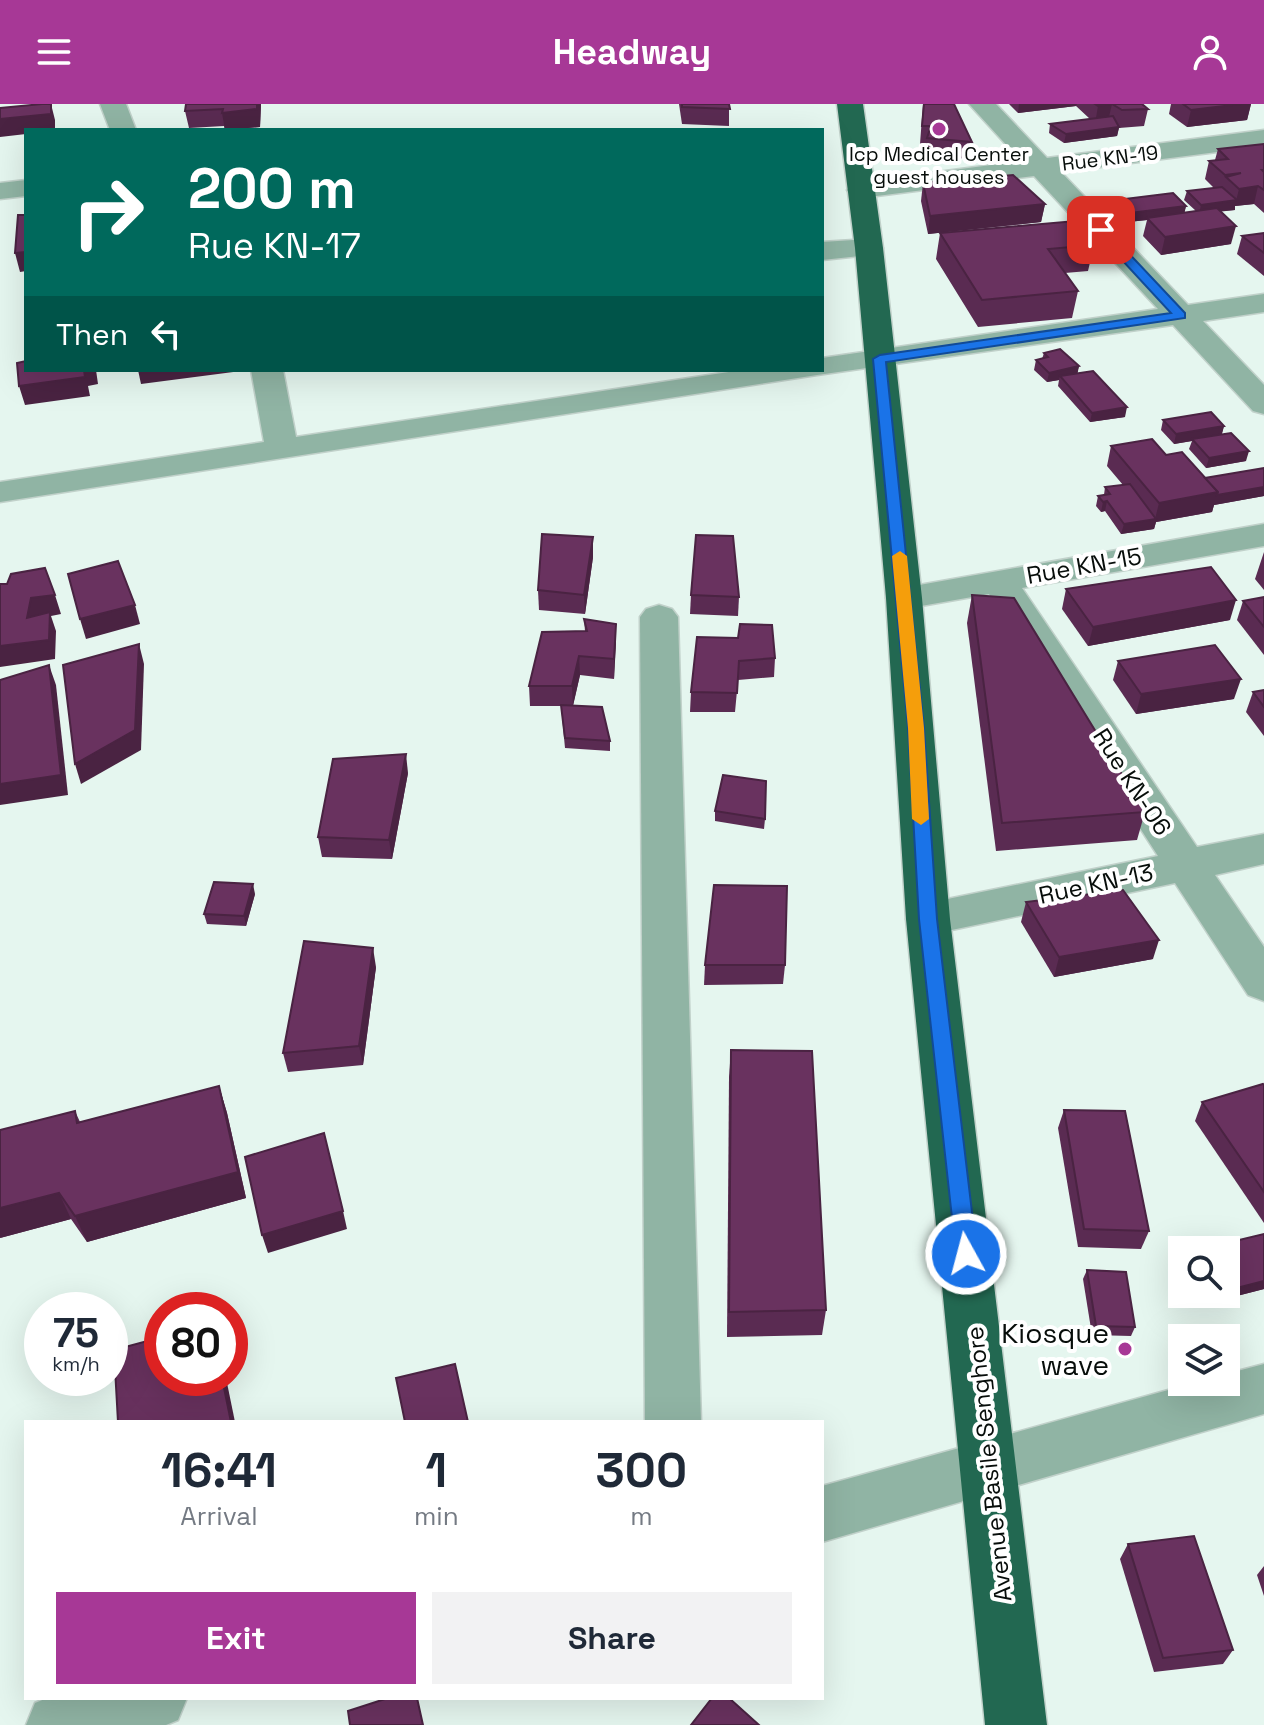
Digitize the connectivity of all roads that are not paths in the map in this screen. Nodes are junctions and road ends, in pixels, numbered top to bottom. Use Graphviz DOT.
graph roads {
  1 [pos="113,104"];
  2 [pos="850,104"];
  3 [pos="982,104"];
  4 [pos="122,128"];
  5 [pos="1264,138"];
  6 [pos="1041,167"];
  7 [pos="24,188"];
  8 [pos="861,190"];
  9 [pos="0,191"];
  10 [pos="869,248"];
  11 [pos="824,251"];
  12 [pos="1264,303"];
  13 [pos="1181,315"];
  14 [pos="880,359"];
  15 [pos="824,367"];
  16 [pos="267,372"];
  17 [pos="780,372"];
  18 [pos="691,379"];
  19 [pos="1264,404"];
  20 [pos="282,449"];
  21 [pos="0,492"];
  22 [pos="1264,535"];
  23 [pos="999,581"];
  24 [pos="904,598"];
  25 [pos="659,617"];
  26 [pos="1264,849"];
  27 [pos="1186,865"];
  28 [pos="928,919"];
  29 [pos="1264,983"];
  30 [pos="1264,1389"];
  31 [pos="673,1420"];
  32 [pos="990,1467"];
  33 [pos="824,1513"];
  34 [pos="149,1700"];
  35 [pos="57,1725"];
  36 [pos="1016,1725"];
  1 -- 4 [label="street"];
  2 -- 8 [label="highway, Avenue Basile Senghore"];
  3 -- 6 [label="street"];
  5 -- 6 [label="street, Rue KN-19"];
  6 -- 8 [label="street, Rue KN-19"];
  6 -- 13 [label="street"];
  7 -- 9 [label="street"];
  8 -- 10 [label="highway, Avenue Basile Senghore"];
  10 -- 11 [label="street"];
  10 -- 14 [label="highway, Avenue Basile Senghore"];
  12 -- 13 [label="street"];
  13 -- 14 [label="street"];
  13 -- 19 [label="street"];
  14 -- 15 [label="street"];
  14 -- 24 [label="highway, Avenue Basile Senghore"];
  16 -- 20 [label="street"];
  17 -- 18 [label="street"];
  18 -- 20 [label="street"];
  20 -- 21 [label="street"];
  22 -- 23 [label="street, Rue KN-15"];
  23 -- 24 [label="street, Rue KN-15"];
  23 -- 27 [label="street, Rue KN-06"];
  24 -- 28 [label="highway, Avenue Basile Senghore"];
  25 -- 31 [label="street"];
  26 -- 27 [label="street, Rue KN-13"];
  27 -- 28 [label="street, Rue KN-13"];
  27 -- 29 [label="street, Rue KN-06"];
  28 -- 32 [label="highway, Avenue Basile Senghore"];
  30 -- 32 [label="street"];
  32 -- 33 [label="street"];
  32 -- 36 [label="highway, Avenue Basile Senghore"];
  34 -- 35 [label="street"];
}
